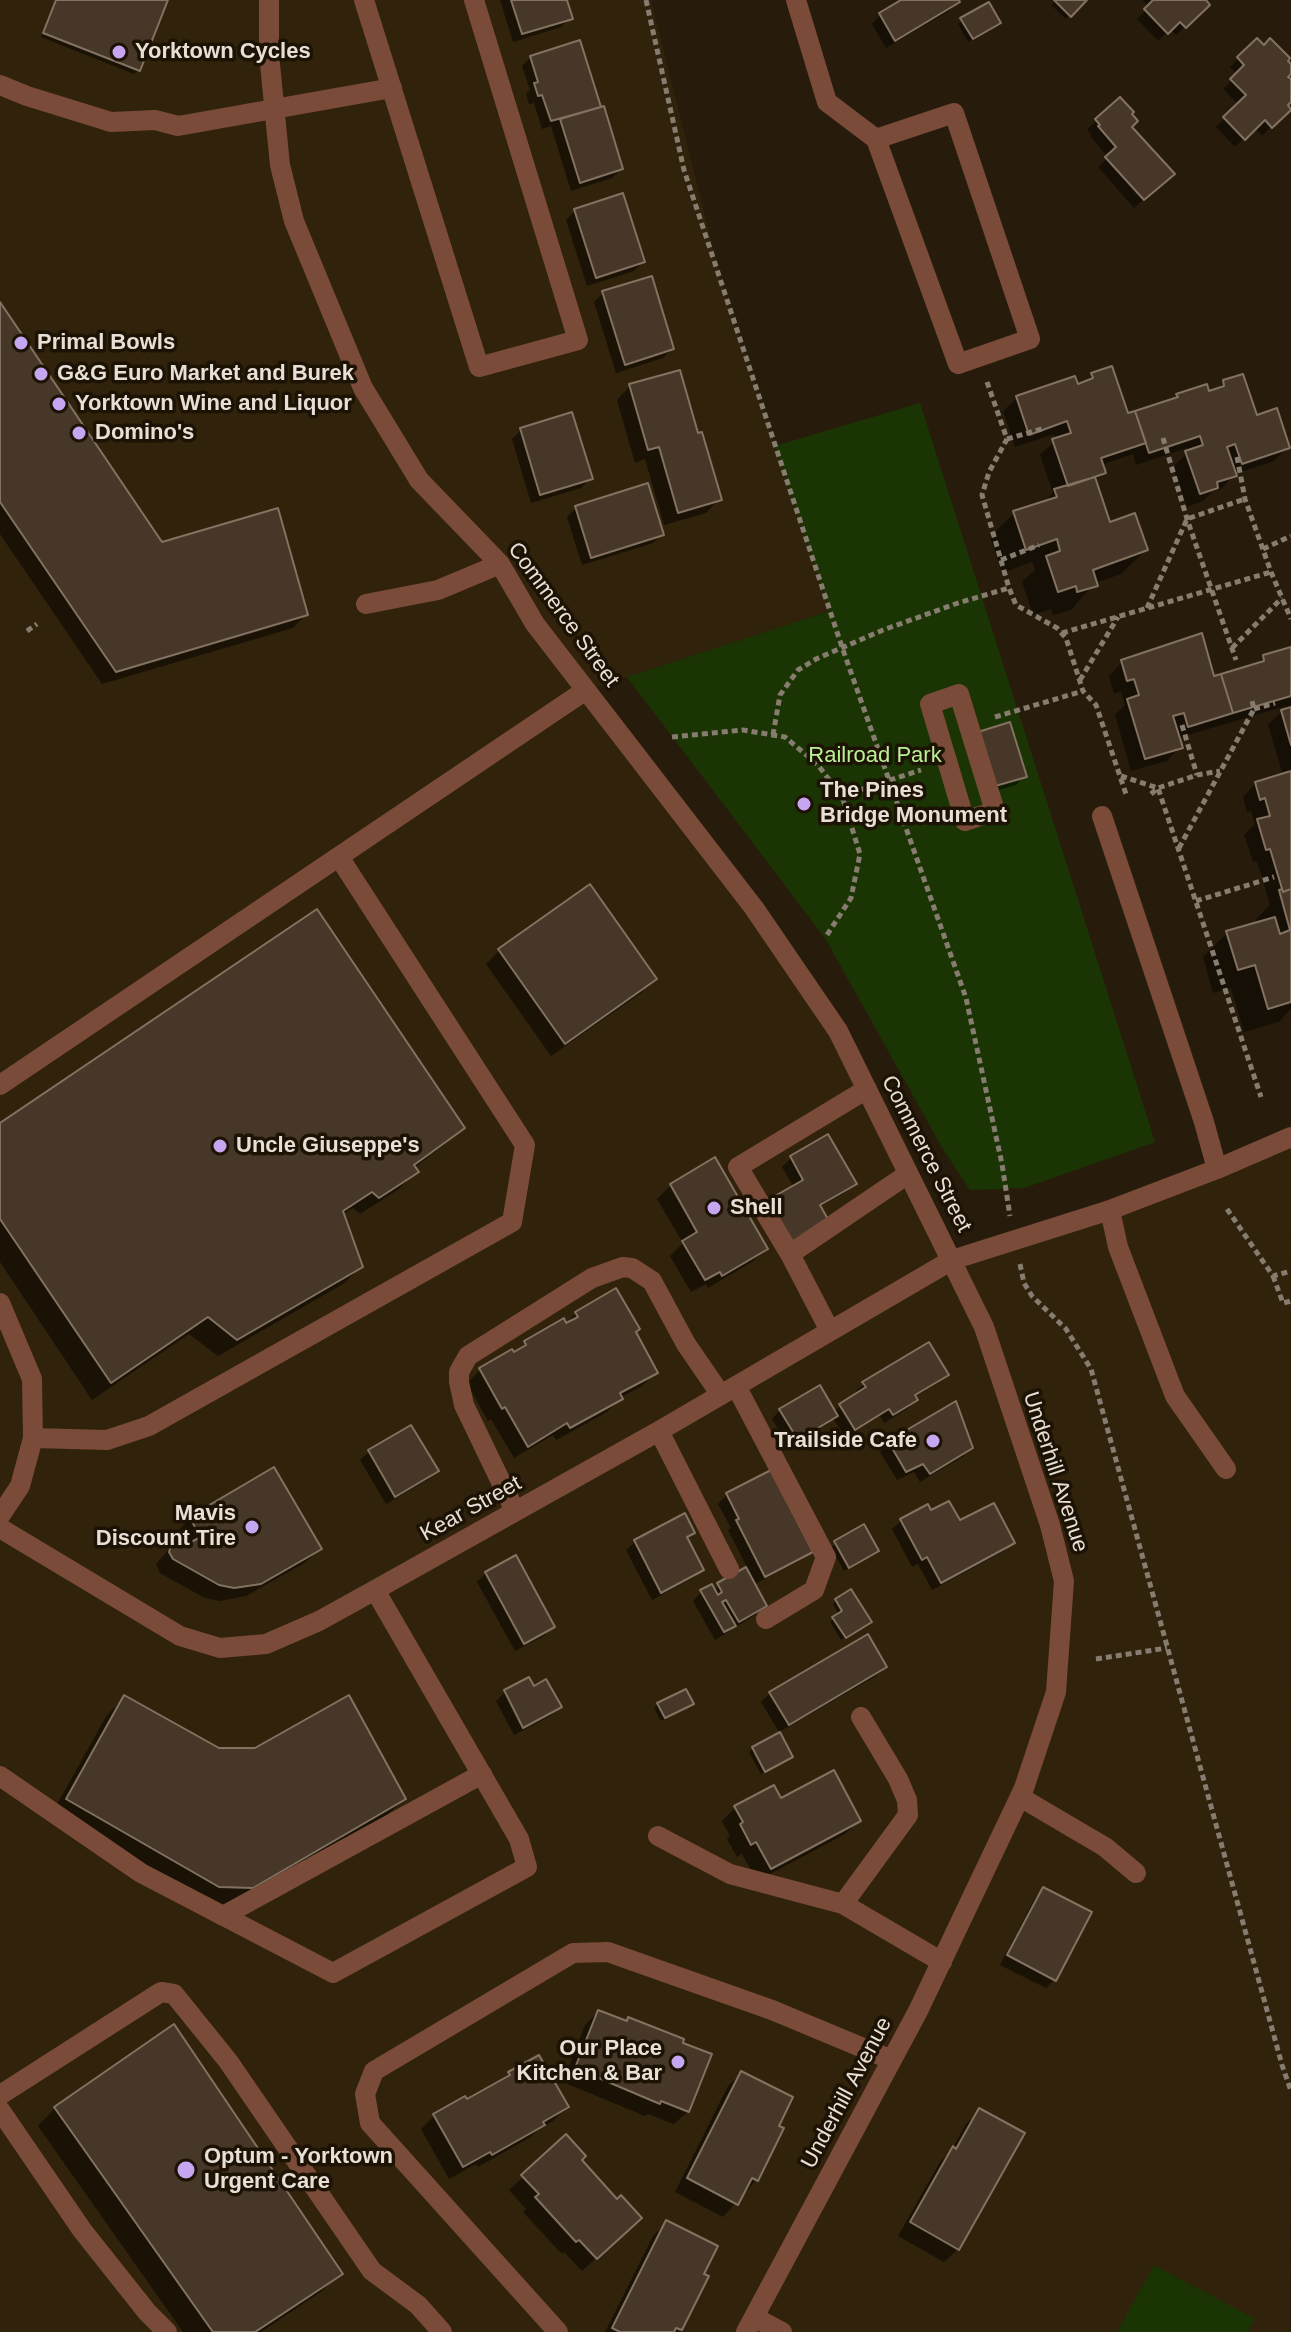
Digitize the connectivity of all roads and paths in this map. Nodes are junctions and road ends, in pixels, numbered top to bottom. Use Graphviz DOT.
graph roads {
  1 [pos="269,0"];
  2 [pos="364,0"];
  3 [pos="474,0"];
  4 [pos="646,0"];
  5 [pos="796,0"];
  6 [pos="0,85"];
  7 [pos="392,88"];
  8 [pos="274,109"];
  9 [pos="876,139"];
  10 [pos="984,373"];
  11 [pos="1045,428"];
  12 [pos="1163,438"];
  13 [pos="1007,439"];
  14 [pos="1237,457"];
  15 [pos="1245,499"];
  16 [pos="1187,519"];
  17 [pos="1291,536"];
  18 [pos="1039,545"];
  19 [pos="1263,549"];
  20 [pos="1001,560"];
  21 [pos="500,564"];
  22 [pos="1271,572"];
  23 [pos="1009,588"];
  24 [pos="1210,590"];
  25 [pos="1282,598"];
  26 [pos="366,604"];
  27 [pos="1146,609"];
  28 [pos="1118,617"];
  29 [pos="1291,619"];
  30 [pos="37,624"];
  31 [pos="27,631"];
  32 [pos="1062,633"];
  33 [pos="842,647"];
  34 [pos="1232,648"];
  35 [pos="1236,660"];
  36 [pos="1079,681"];
  37 [pos="586,690"];
  38 [pos="1083,691"];
  39 [pos="1252,701"];
  40 [pos="1275,703"];
  41 [pos="1029,707"];
  42 [pos="1254,709"];
  43 [pos="1182,725"];
  44 [pos="773,735"];
  45 [pos="672,737"];
  46 [pos="948,762"];
  47 [pos="1220,771"];
  48 [pos="1120,775"];
  49 [pos="1197,775"];
  50 [pos="889,779"];
  51 [pos="1158,788"];
  52 [pos="1151,794"];
  53 [pos="842,796"];
  54 [pos="1127,797"];
  55 [pos="1102,816"];
  56 [pos="1179,848"];
  57 [pos="339,857"];
  58 [pos="1274,877"];
  59 [pos="1196,901"];
  60 [pos="825,938"];
  61 [pos="0,1085"];
  62 [pos="867,1089"];
  63 [pos="1261,1097"];
  64 [pos="1291,1137"];
  65 [pos="1217,1169"];
  66 [pos="908,1174"];
  67 [pos="1227,1209"];
  68 [pos="1110,1210"];
  69 [pos="1014,1240"];
  70 [pos="790,1254"];
  71 [pos="952,1260"];
  72 [pos="1291,1271"];
  73 [pos="1273,1276"];
  74 [pos="1291,1301"];
  75 [pos="0,1303"];
  76 [pos="830,1331"];
  77 [pos="728,1390"];
  78 [pos="659,1431"];
  79 [pos="33,1438"];
  80 [pos="1226,1469"];
  81 [pos="515,1511"];
  82 [pos="0,1516"];
  83 [pos="0,1528"];
  84 [pos="729,1569"];
  85 [pos="375,1590"];
  86 [pos="766,1619"];
  87 [pos="1167,1648"];
  88 [pos="1096,1659"];
  89 [pos="861,1717"];
  90 [pos="482,1774"];
  91 [pos="0,1776"];
  92 [pos="1020,1797"];
  93 [pos="658,1836"];
  94 [pos="1136,1873"];
  95 [pos="843,1904"];
  96 [pos="223,1916"];
  97 [pos="942,1962"];
  98 [pos="892,2060"];
  99 [pos="1291,2091"];
  100 [pos="0,2095"];
  101 [pos="0,2110"];
  102 [pos="750,2324"];
  103 [pos="167,2332"];
  104 [pos="442,2332"];
  105 [pos="558,2332"];
  106 [pos="782,2332"];
  1 -- 8 [label="street, Commerce Street"];
  2 -- 7 [label="street"];
  3 -- 7 [label="street"];
  4 -- 33 [label="path"];
  5 -- 9 [label="street"];
  6 -- 8 [label="street"];
  7 -- 8 [label="street"];
  8 -- 21 [label="street, Commerce Street"];
  9 -- 9 [label="street"];
  10 -- 13 [label="path"];
  11 -- 13 [label="path"];
  12 -- 16 [label="path"];
  13 -- 20 [label="path"];
  14 -- 15 [label="path"];
  15 -- 16 [label="path"];
  15 -- 19 [label="path"];
  16 -- 24 [label="path"];
  16 -- 27 [label="path"];
  17 -- 19 [label="path"];
  18 -- 20 [label="path"];
  19 -- 22 [label="path"];
  20 -- 23 [label="path"];
  21 -- 26 [label="street"];
  21 -- 37 [label="street, Commerce Street"];
  22 -- 24 [label="path"];
  22 -- 25 [label="path"];
  23 -- 32 [label="path"];
  23 -- 33 [label="path"];
  24 -- 27 [label="path"];
  24 -- 34 [label="path"];
  25 -- 29 [label="path"];
  25 -- 34 [label="path"];
  27 -- 28 [label="path"];
  28 -- 32 [label="path"];
  28 -- 36 [label="path"];
  30 -- 31 [label="path"];
  32 -- 36 [label="path"];
  33 -- 44 [label="path"];
  33 -- 50 [label="path"];
  34 -- 35 [label="path"];
  36 -- 38 [label="path"];
  37 -- 57 [label="street"];
  37 -- 62 [label="street, Commerce Street"];
  38 -- 41 [label="path"];
  38 -- 48 [label="path"];
  39 -- 42 [label="path"];
  40 -- 42 [label="path"];
  42 -- 47 [label="path"];
  43 -- 49 [label="path"];
  44 -- 45 [label="path"];
  44 -- 53 [label="path"];
  46 -- 46 [label="street"];
  46 -- 50 [label="path"];
  47 -- 49 [label="path"];
  47 -- 56 [label="path"];
  48 -- 51 [label="path"];
  48 -- 54 [label="path"];
  49 -- 51 [label="path"];
  50 -- 53 [label="path"];
  50 -- 69 [label="path"];
  51 -- 52 [label="path"];
  51 -- 56 [label="path"];
  53 -- 60 [label="path"];
  55 -- 65 [label="street"];
  56 -- 59 [label="path"];
  57 -- 61 [label="street"];
  57 -- 79 [label="street"];
  58 -- 59 [label="path"];
  59 -- 63 [label="path"];
  62 -- 66 [label="street, Commerce Street"];
  62 -- 70 [label="street"];
  64 -- 65 [label="street"];
  65 -- 68 [label="street"];
  66 -- 70 [label="street"];
  66 -- 71 [label="street, Commerce Street"];
  67 -- 73 [label="path"];
  68 -- 69 [label="street"];
  68 -- 80 [label="street"];
  69 -- 71 [label="street"];
  69 -- 87 [label="path"];
  70 -- 76 [label="street"];
  71 -- 76 [label="street, Kear Street"];
  71 -- 92 [label="street, Underhill Avenue"];
  72 -- 73 [label="path"];
  73 -- 74 [label="path"];
  75 -- 79 [label="street"];
  76 -- 77 [label="street, Kear Street"];
  77 -- 78 [label="street, Kear Street"];
  77 -- 81 [label="street"];
  77 -- 86 [label="street"];
  78 -- 81 [label="street, Kear Street"];
  78 -- 84 [label="street"];
  79 -- 82 [label="street"];
  81 -- 85 [label="street, Kear Street"];
  83 -- 85 [label="street, Kear Street"];
  85 -- 90 [label="street"];
  87 -- 88 [label="path"];
  87 -- 99 [label="path"];
  89 -- 95 [label="street"];
  90 -- 96 [label="street"];
  90 -- 96 [label="street"];
  91 -- 96 [label="street"];
  92 -- 94 [label="street"];
  92 -- 97 [label="street, Underhill Avenue"];
  93 -- 95 [label="street"];
  95 -- 97 [label="street"];
  97 -- 98 [label="street, Underhill Avenue"];
  98 -- 102 [label="street, Underhill Avenue"];
  98 -- 105 [label="street"];
  100 -- 104 [label="street"];
  101 -- 103 [label="street"];
  102 -- 106 [label="street"];
}
